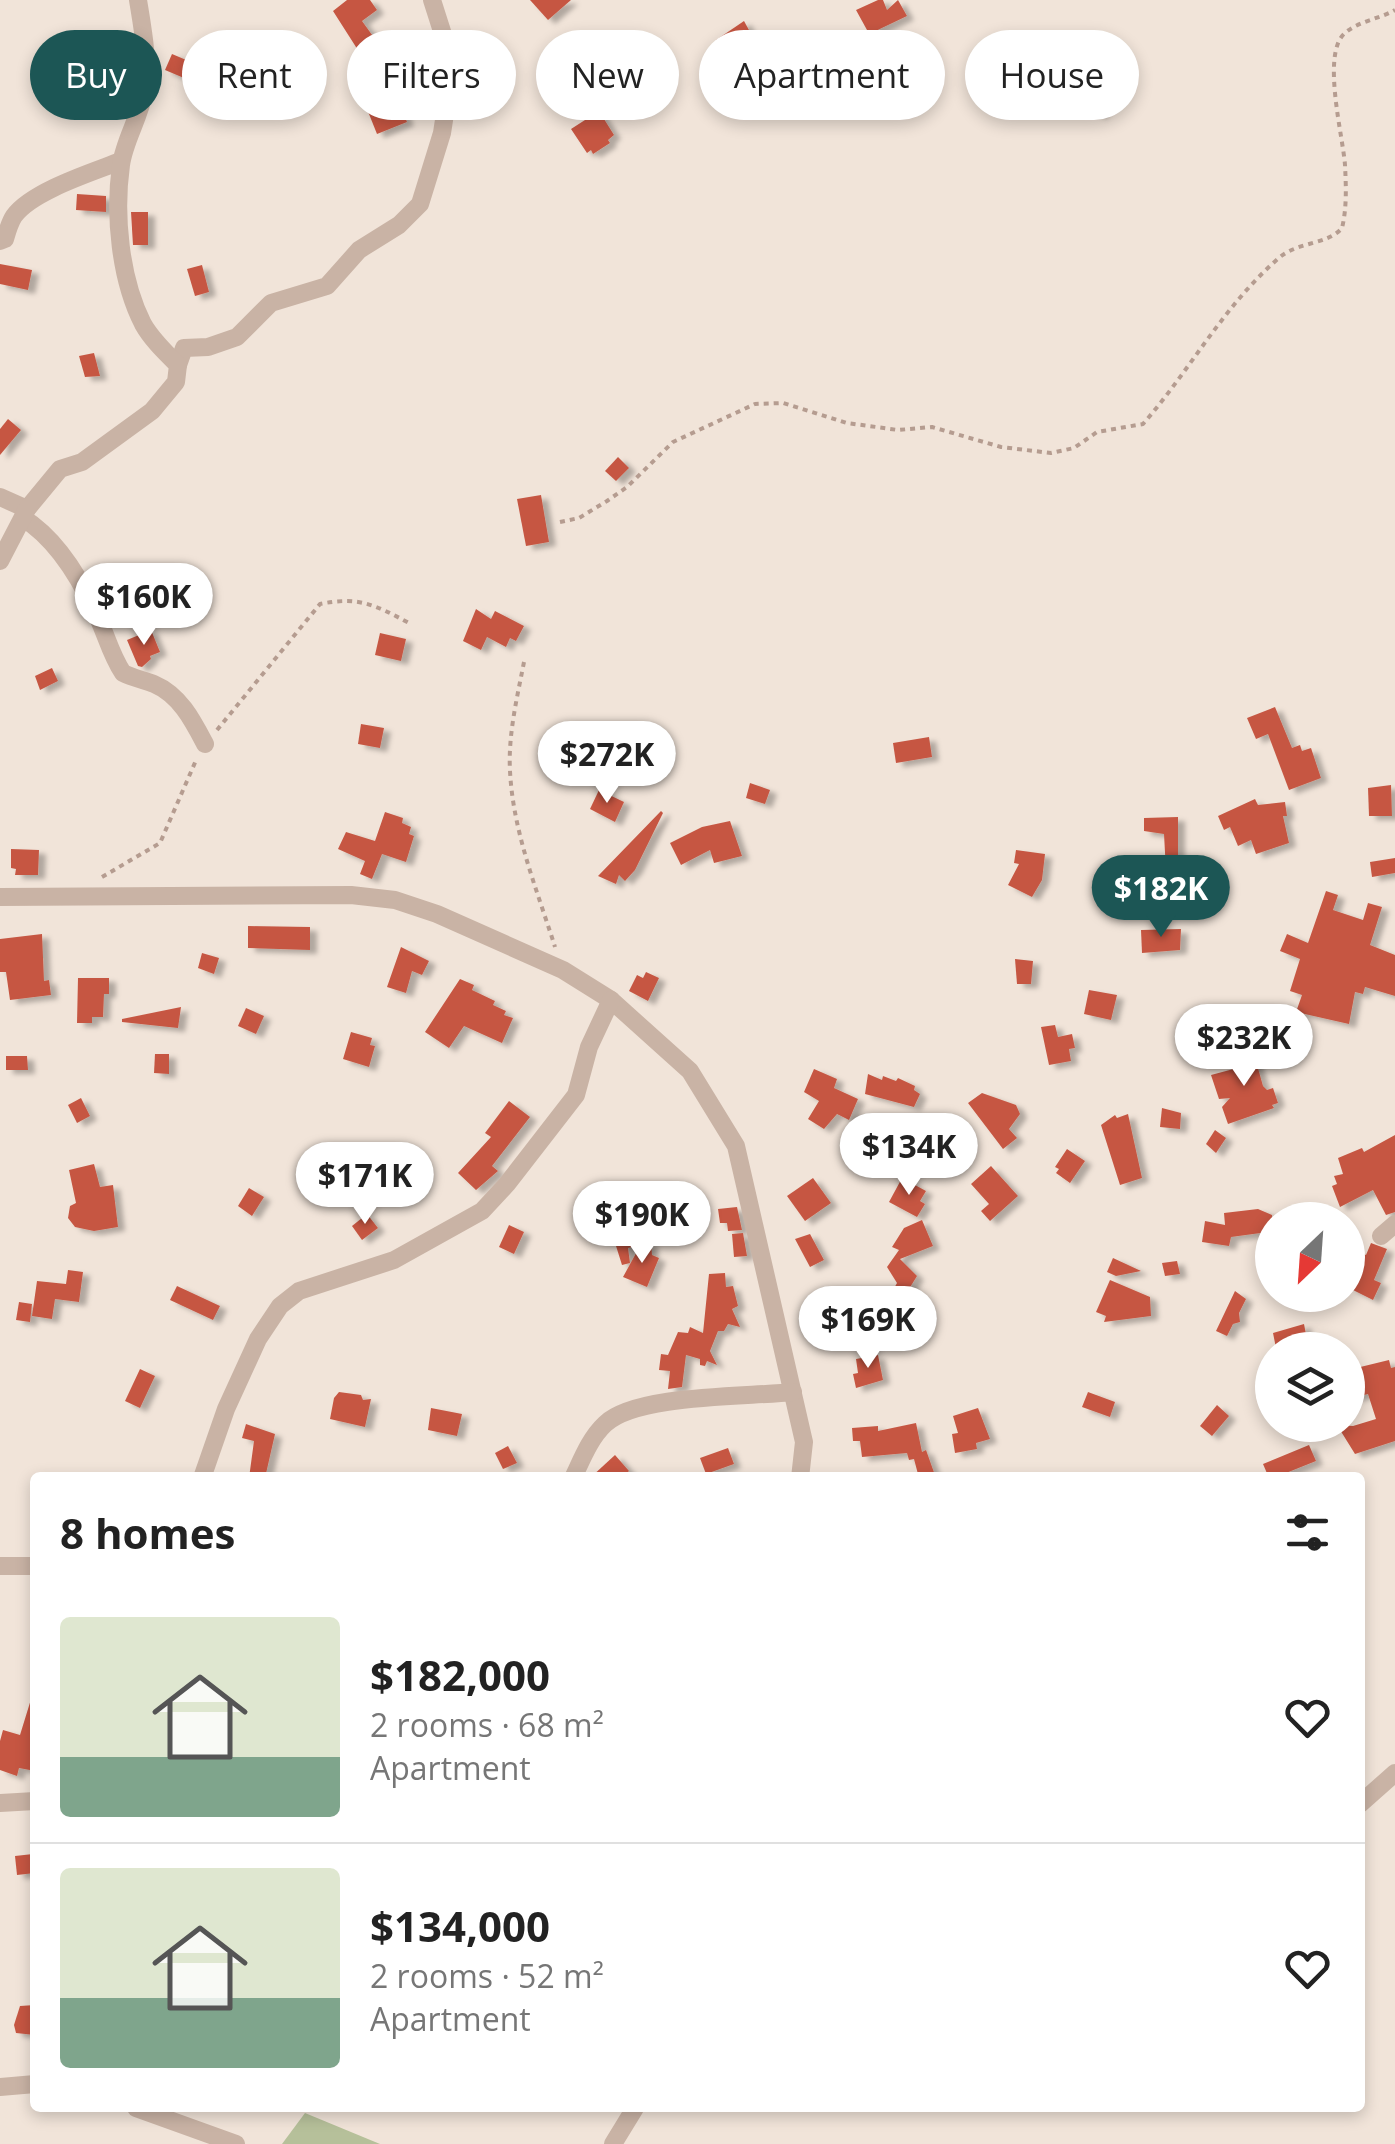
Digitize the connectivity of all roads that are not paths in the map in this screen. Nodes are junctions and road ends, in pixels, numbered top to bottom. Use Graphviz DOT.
graph roads {
  1 [pos="138,0"];
  2 [pos="432,0"];
  3 [pos="121,161"];
  4 [pos="0,241"];
  5 [pos="178,365"];
  6 [pos="0,497"];
  7 [pos="25,513"];
  8 [pos="0,561"];
  9 [pos="205,744"];
  10 [pos="0,897"];
  11 [pos="611,1000"];
  12 [pos="793,1392"];
  13 [pos="204,1472"];
  14 [pos="577,1472"];
  15 [pos="801,1472"];
  16 [pos="0,1566"];
  17 [pos="30,1566"];
  18 [pos="1395,1772"];
  19 [pos="1365,1799"];
  20 [pos="30,1802"];
  21 [pos="0,1803"];
  22 [pos="30,2085"];
  23 [pos="0,2088"];
  24 [pos="147,2112"];
  25 [pos="633,2112"];
  26 [pos="236,2144"];
  27 [pos="613,2144"];
  1 -- 3 [label="street"];
  2 -- 5 [label="street"];
  3 -- 4 [label="street"];
  3 -- 5 [label="street"];
  5 -- 7 [label="street"];
  6 -- 7 [label="street"];
  7 -- 8 [label="street"];
  7 -- 9 [label="street"];
  10 -- 11 [label="street"];
  11 -- 12 [label="street"];
  11 -- 13 [label="street"];
  12 -- 14 [label="street"];
  12 -- 15 [label="street"];
  16 -- 17 [label="street"];
  18 -- 19 [label="street"];
  20 -- 21 [label="street"];
  22 -- 23 [label="street"];
  24 -- 26 [label="street"];
  25 -- 27 [label="street"];
}
